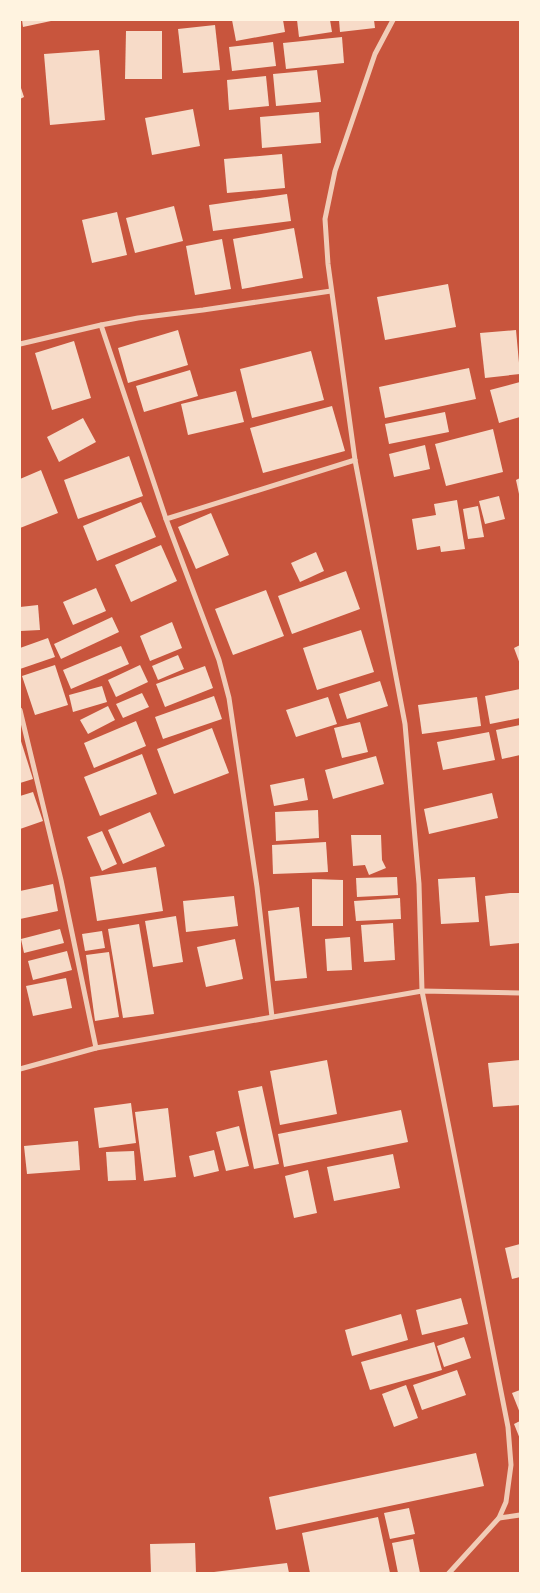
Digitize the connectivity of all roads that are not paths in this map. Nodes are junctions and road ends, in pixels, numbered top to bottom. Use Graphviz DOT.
graph roads {
  1 [pos="392,20"];
  2 [pos="331,291"];
  3 [pos="101,325"];
  4 [pos="20,344"];
  5 [pos="355,460"];
  6 [pos="166,519"];
  7 [pos="20,710"];
  8 [pos="422,990"];
  9 [pos="520,993"];
  10 [pos="272,1017"];
  11 [pos="96,1048"];
  12 [pos="20,1069"];
  13 [pos="520,1515"];
  14 [pos="499,1518"];
  15 [pos="449,1573"];
  1 -- 2 [label="street"];
  2 -- 3 [label="street"];
  2 -- 5 [label="street"];
  3 -- 4 [label="street"];
  3 -- 6 [label="street"];
  5 -- 6 [label="street"];
  5 -- 8 [label="street"];
  6 -- 10 [label="street"];
  7 -- 11 [label="street"];
  8 -- 9 [label="street"];
  8 -- 10 [label="street"];
  8 -- 14 [label="street"];
  10 -- 11 [label="street"];
  11 -- 12 [label="street"];
  13 -- 14 [label="street"];
  14 -- 15 [label="street"];
}
